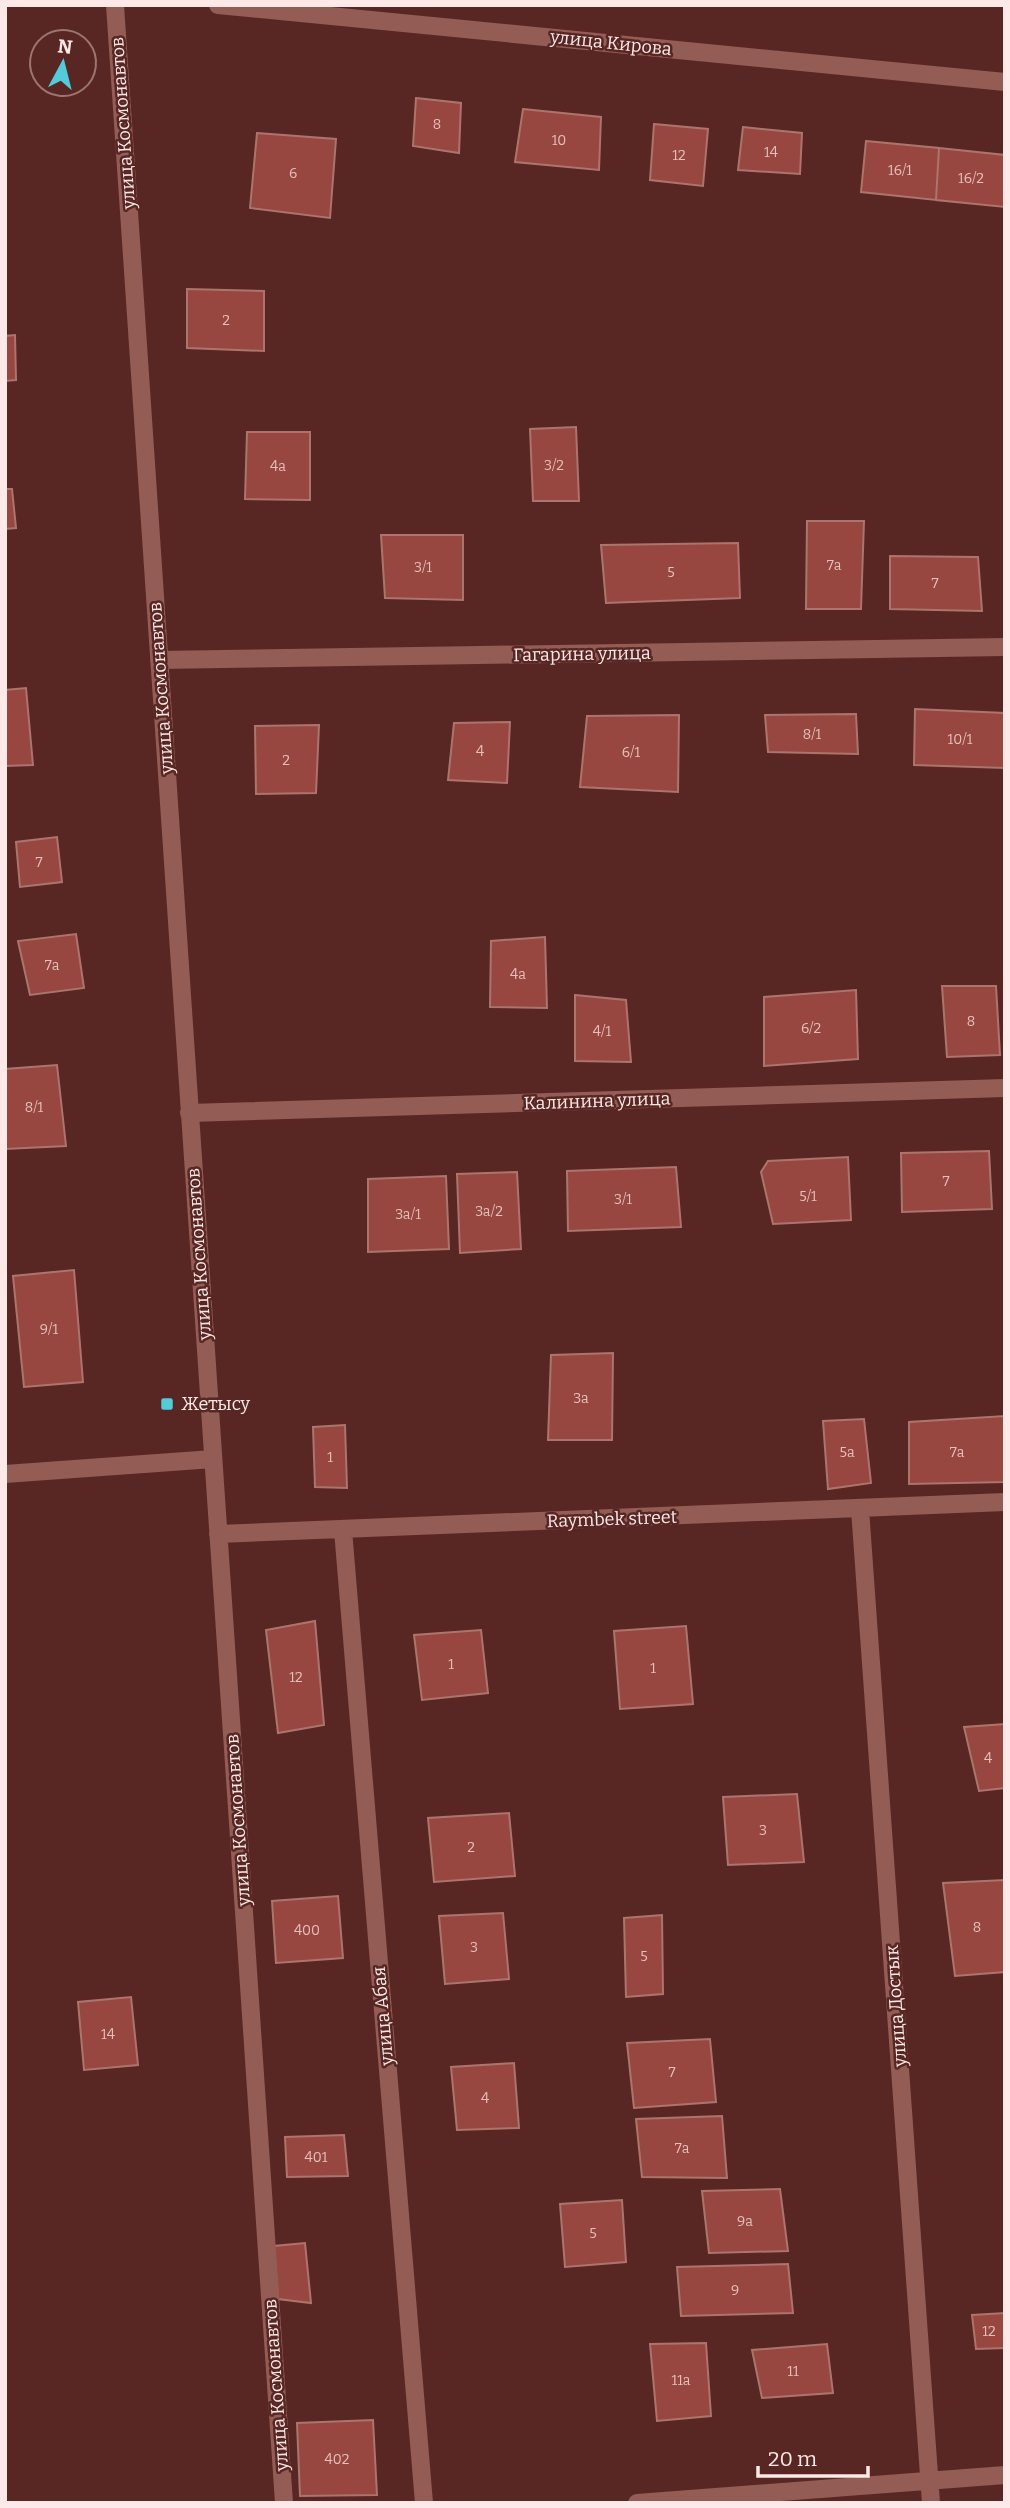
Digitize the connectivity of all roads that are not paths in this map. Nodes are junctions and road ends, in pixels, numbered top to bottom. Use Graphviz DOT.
graph roads {
  1 [pos="115,5"];
  2 [pos="218,5"];
  3 [pos="1005,82"];
  4 [pos="1005,647"];
  5 [pos="159,660"];
  6 [pos="1005,1088"];
  7 [pos="190,1113"];
  8 [pos="213,1460"];
  9 [pos="5,1474"];
  10 [pos="1005,1502"];
  11 [pos="860,1509"];
  12 [pos="343,1530"];
  13 [pos="218,1534"];
  14 [pos="1005,2475"];
  15 [pos="929,2481"];
  16 [pos="284,2503"];
  17 [pos="424,2503"];
  18 [pos="637,2503"];
  19 [pos="931,2503"];
  1 -- 5 [label="street, улица Космонавтов"];
  2 -- 3 [label="street, улица Кирова"];
  4 -- 5 [label="street, Гагарина улица"];
  5 -- 7 [label="street, улица Космонавтов"];
  6 -- 7 [label="street, Калинина улица"];
  7 -- 8 [label="street, улица Космонавтов"];
  8 -- 9 [label="street"];
  8 -- 13 [label="street, улица Космонавтов"];
  10 -- 11 [label="street, Raymbek street"];
  11 -- 12 [label="street, Raymbek street"];
  11 -- 15 [label="street, улица Достык"];
  12 -- 13 [label="street, Raymbek street"];
  12 -- 17 [label="street, улица Абая"];
  13 -- 16 [label="street, улица Космонавтов"];
  14 -- 15 [label="street"];
  15 -- 18 [label="street"];
  15 -- 19 [label="street, улица Достык"];
}
